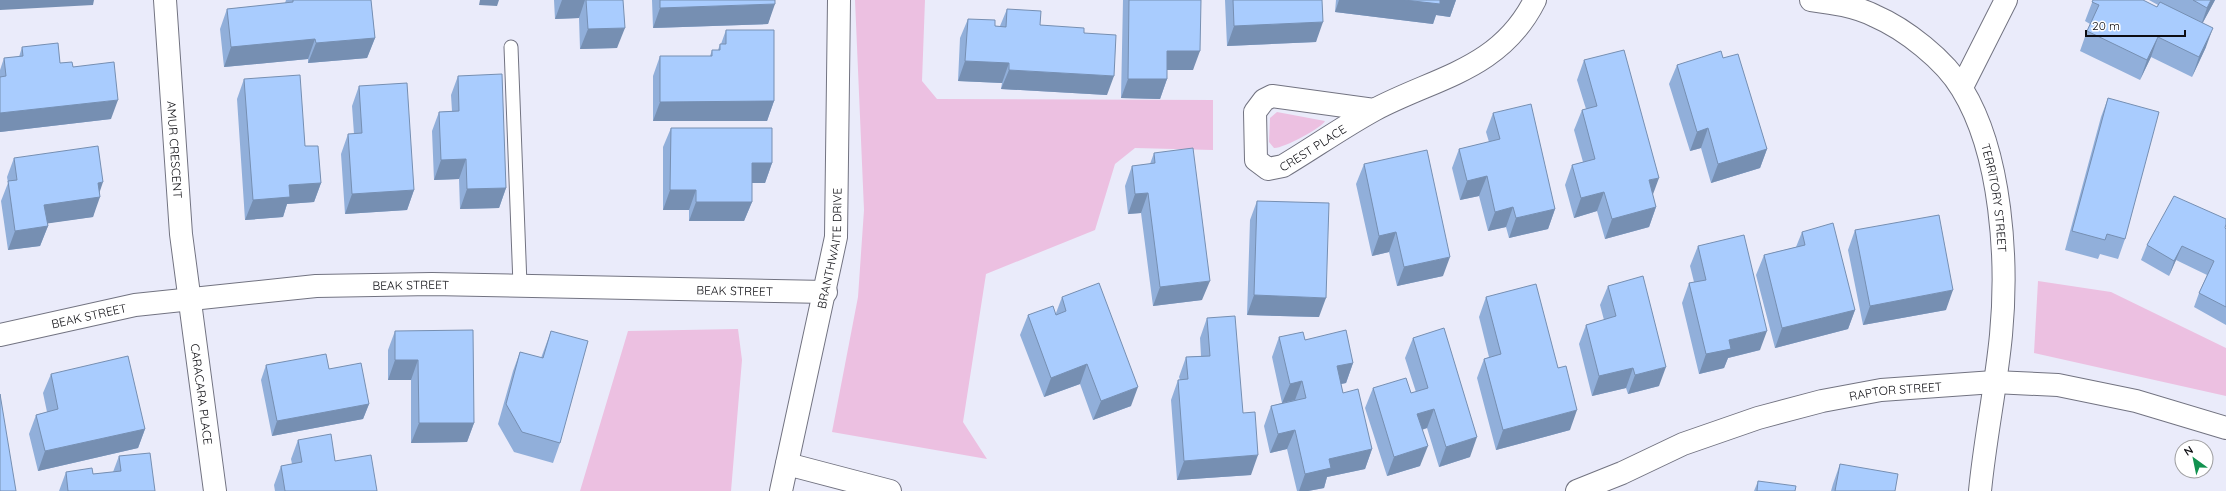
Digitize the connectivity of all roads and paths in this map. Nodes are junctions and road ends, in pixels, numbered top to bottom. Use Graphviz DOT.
graph roads {
  1 [pos="165,0"];
  2 [pos="839,0"];
  3 [pos="1535,0"];
  4 [pos="1811,0"];
  5 [pos="2006,0"];
  6 [pos="511,47"];
  7 [pos="1962,87"];
  8 [pos="1374,110"];
  9 [pos="520,285"];
  10 [pos="826,292"];
  11 [pos="190,298"];
  12 [pos="0,335"];
  13 [pos="1994,382"];
  14 [pos="2226,428"];
  15 [pos="787,464"];
  16 [pos="214,491"];
  17 [pos="781,491"];
  18 [pos="890,491"];
  19 [pos="1577,491"];
  20 [pos="1980,491"];
  1 -- 11 [label="street, AMUR CRESCENT"];
  2 -- 10 [label="street, BRANTHWAITE DRIVE"];
  3 -- 8 [label="street, CREST PLACE"];
  4 -- 7 [label="street, TERRITORY STREET"];
  5 -- 7 [label="street"];
  6 -- 9 [label="lane"];
  7 -- 13 [label="street, TERRITORY STREET"];
  8 -- 8 [label="street, CREST PLACE"];
  9 -- 10 [label="street, BEAK STREET"];
  9 -- 11 [label="street, BEAK STREET"];
  10 -- 15 [label="street, BRANTHWAITE DRIVE"];
  11 -- 12 [label="street, BEAK STREET"];
  11 -- 16 [label="street, CARACARA PLACE"];
  13 -- 14 [label="street, RAPTOR STREET"];
  13 -- 19 [label="street, RAPTOR STREET"];
  13 -- 20 [label="street, TERRITORY STREET"];
  15 -- 17 [label="street, BRANTHWAITE DRIVE"];
  15 -- 18 [label="street"];
}
